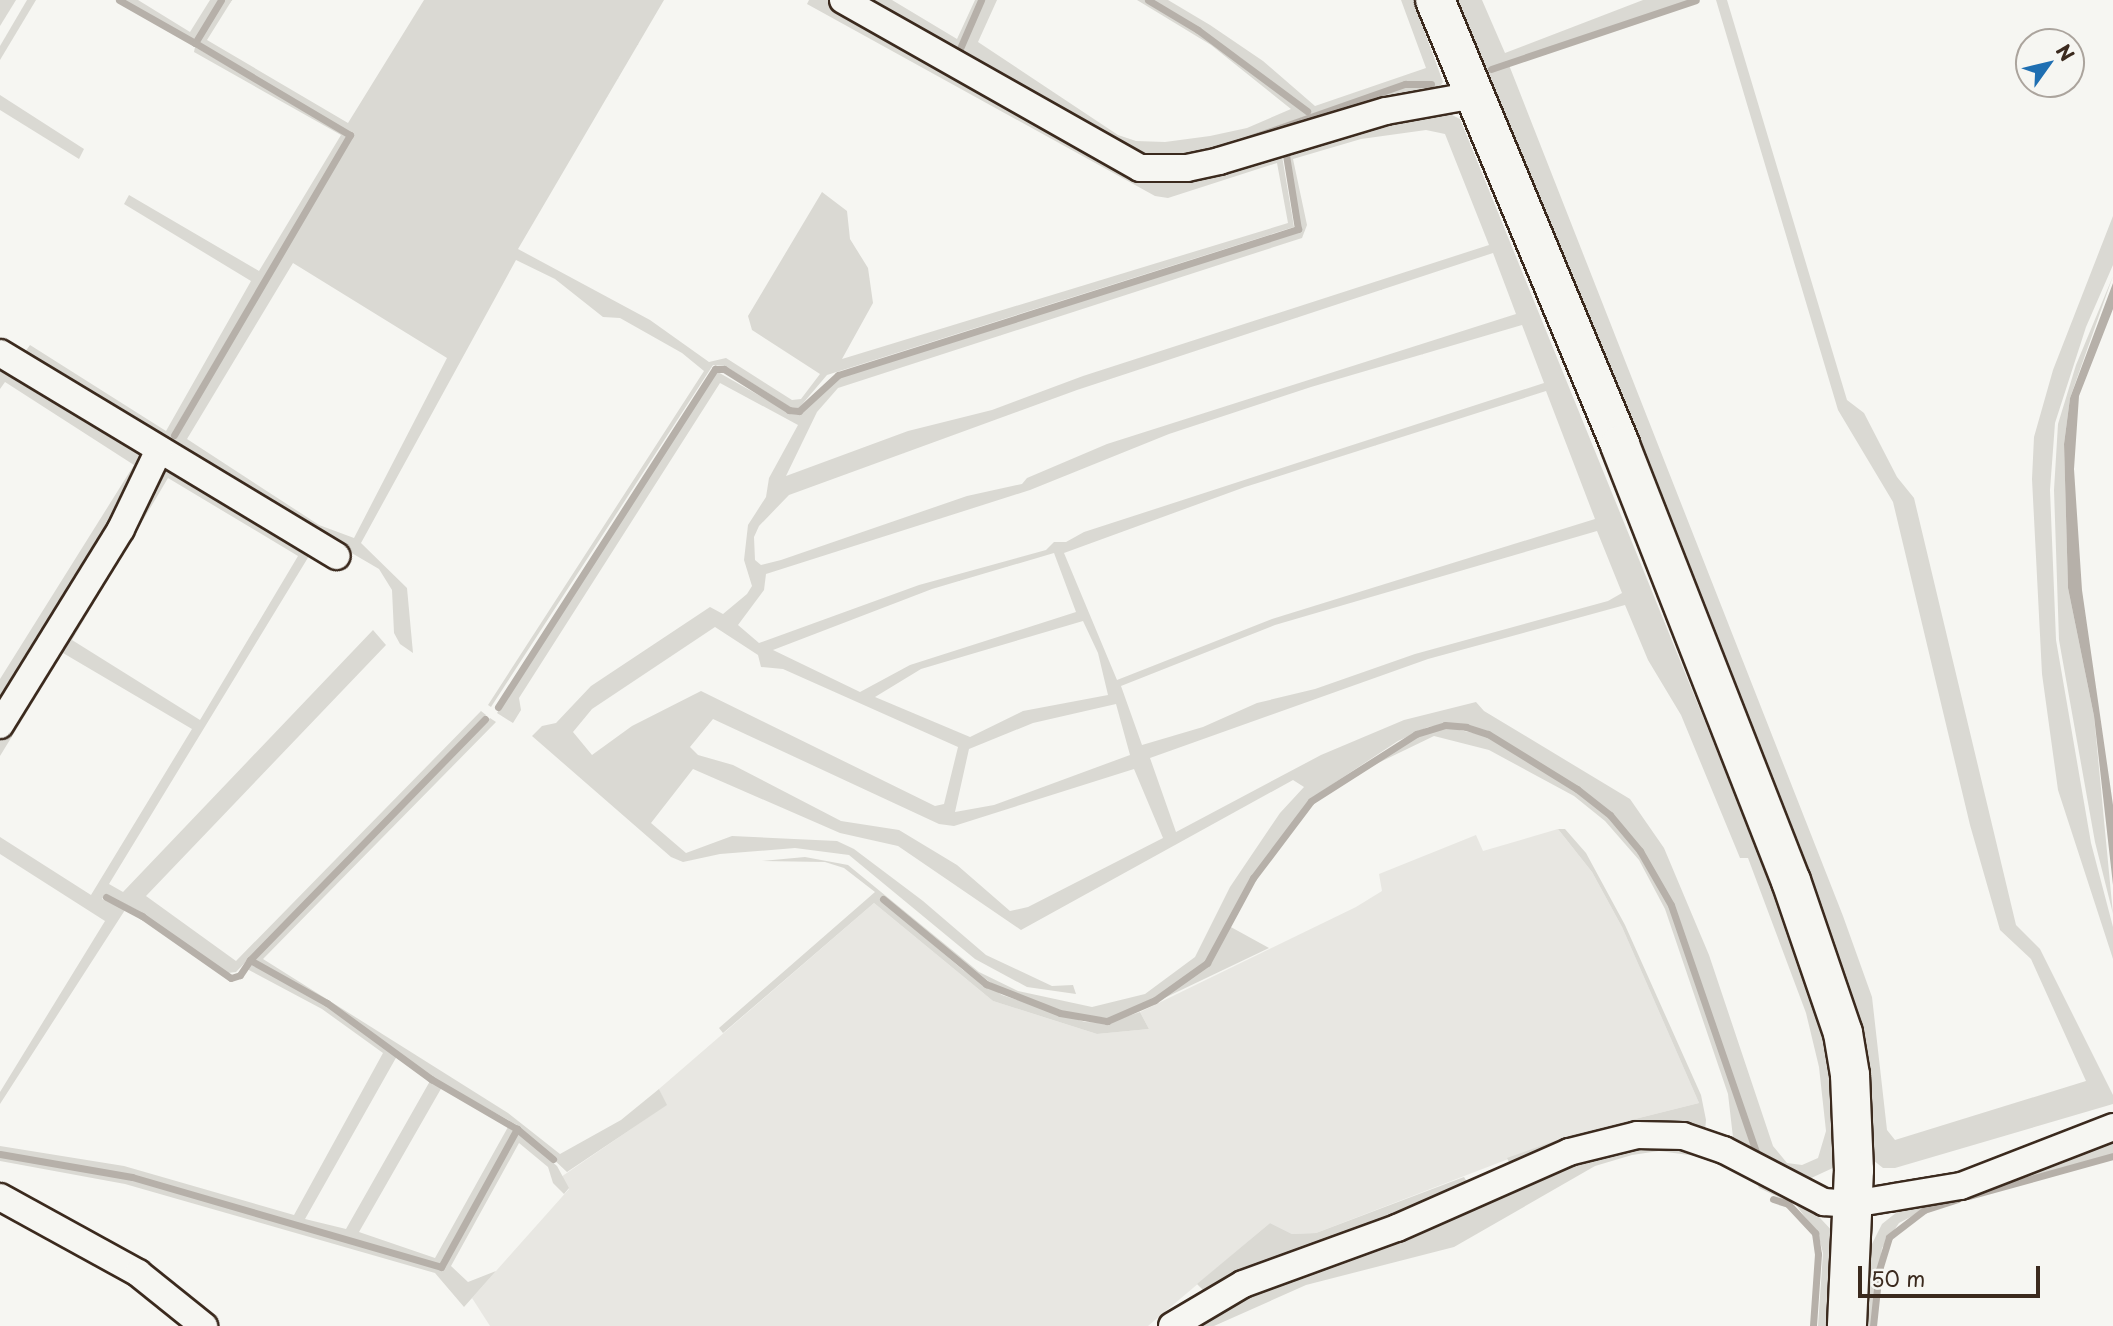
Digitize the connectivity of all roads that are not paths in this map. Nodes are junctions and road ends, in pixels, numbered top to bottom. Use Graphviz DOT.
graph roads {
  1 [pos="843,0"];
  2 [pos="1435,0"];
  3 [pos="1475,95"];
  4 [pos="0,354"];
  5 [pos="159,450"];
  6 [pos="337,556"];
  7 [pos="0,725"];
  8 [pos="2113,1127"];
  9 [pos="0,1197"];
  10 [pos="1853,1204"];
  11 [pos="204,1326"];
  12 [pos="1172,1326"];
  13 [pos="1847,1326"];
  1 -- 3 [label="street"];
  2 -- 3 [label="main road"];
  3 -- 10 [label="main road"];
  4 -- 5 [label="street"];
  5 -- 6 [label="street"];
  5 -- 7 [label="street"];
  8 -- 10 [label="street"];
  9 -- 11 [label="street"];
  10 -- 12 [label="street"];
  10 -- 13 [label="main road"];
}
